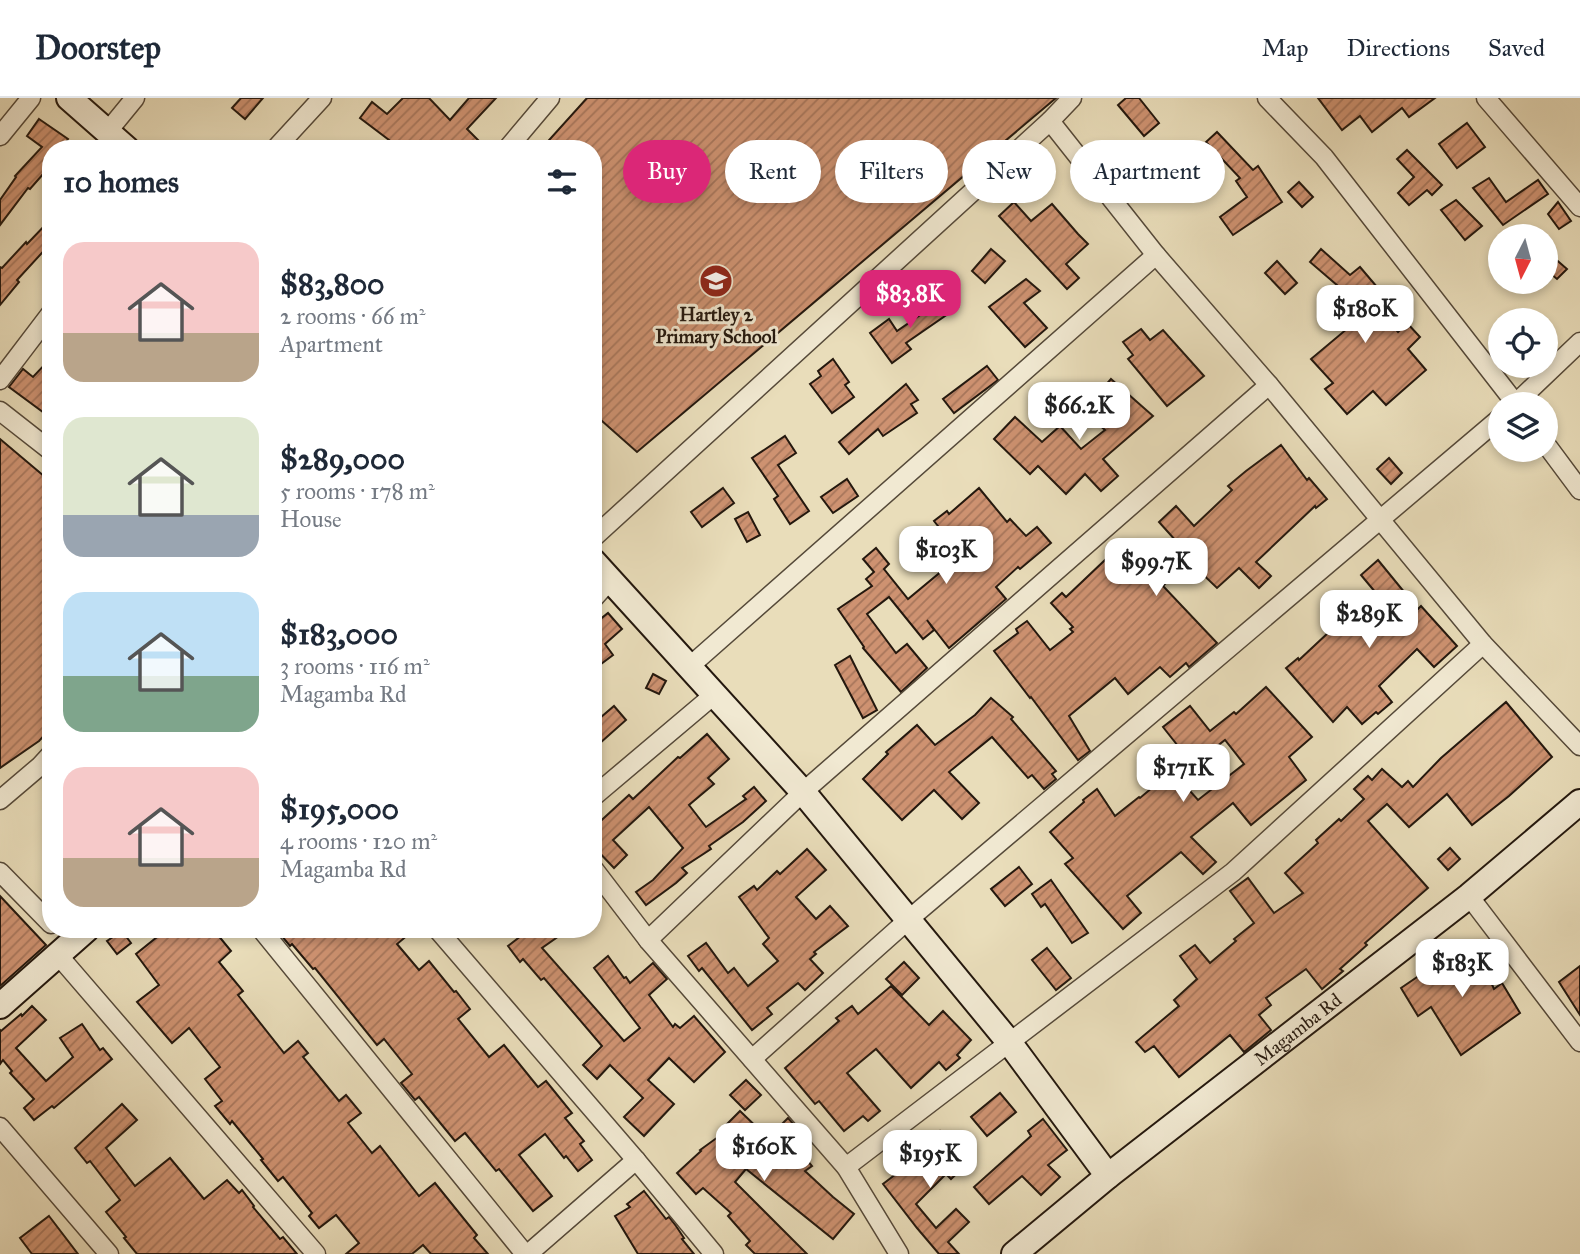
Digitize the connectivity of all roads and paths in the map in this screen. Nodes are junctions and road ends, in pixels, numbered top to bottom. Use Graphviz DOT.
graph roads {
  1 [pos="32,98"];
  2 [pos="69,98"];
  3 [pos="135,98"];
  4 [pos="322,98"];
  5 [pos="550,98"];
  6 [pos="1072,98"];
  7 [pos="1267,98"];
  8 [pos="1486,98"];
  9 [pos="1050,121"];
  10 [pos="108,131"];
  11 [pos="0,136"];
  12 [pos="118,140"];
  13 [pos="283,140"];
  14 [pos="515,140"];
  15 [pos="1580,207"];
  16 [pos="1156,255"];
  17 [pos="42,325"];
  18 [pos="1580,342"];
  19 [pos="0,380"];
  20 [pos="1269,385"];
  21 [pos="1507,392"];
  22 [pos="1528,392"];
  23 [pos="0,411"];
  24 [pos="1488,428"];
  25 [pos="42,444"];
  26 [pos="1558,460"];
  27 [pos="1580,490"];
  28 [pos="1381,519"];
  29 [pos="602,530"];
  30 [pos="602,570"];
  31 [pos="611,579"];
  32 [pos="602,589"];
  33 [pos="1483,644"];
  34 [pos="689,667"];
  35 [pos="715,694"];
  36 [pos="1580,747"];
  37 [pos="42,764"];
  38 [pos="602,789"];
  39 [pos="803,792"];
  40 [pos="0,800"];
  41 [pos="1580,802"];
  42 [pos="0,872"];
  43 [pos="602,880"];
  44 [pos="1469,896"];
  45 [pos="42,915"];
  46 [pos="908,920"];
  47 [pos="268,938"];
  48 [pos="445,938"];
  49 [pos="68,939"];
  50 [pos="648,940"];
  51 [pos="0,1006"];
  52 [pos="1009,1042"];
  53 [pos="1580,1042"];
  54 [pos="752,1059"];
  55 [pos="0,1127"];
  56 [pos="636,1160"];
  57 [pos="846,1167"];
  58 [pos="1108,1176"];
  59 [pos="109,1254"];
  60 [pos="316,1254"];
  61 [pos="526,1254"];
  62 [pos="714,1254"];
  63 [pos="899,1254"];
  64 [pos="1014,1254"];
  1 -- 11 [label="street"];
  2 -- 10 [label="street"];
  3 -- 10 [label="street"];
  4 -- 13 [label="street"];
  5 -- 14 [label="street"];
  6 -- 9 [label="street"];
  7 -- 21 [label="street"];
  8 -- 15 [label="street"];
  9 -- 16 [label="street"];
  9 -- 29 [label="street"];
  10 -- 12 [label="street"];
  16 -- 20 [label="street"];
  16 -- 34 [label="street"];
  17 -- 19 [label="street"];
  18 -- 22 [label="street"];
  20 -- 28 [label="street"];
  20 -- 39 [label="street"];
  23 -- 25 [label="street"];
  24 -- 28 [label="street"];
  26 -- 27 [label="street"];
  28 -- 33 [label="street"];
  28 -- 46 [label="street"];
  30 -- 31 [label="street"];
  31 -- 32 [label="street"];
  31 -- 34 [label="street"];
  33 -- 36 [label="street"];
  33 -- 52 [label="street"];
  34 -- 35 [label="street"];
  35 -- 38 [label="street"];
  35 -- 39 [label="street"];
  37 -- 40 [label="street"];
  39 -- 46 [label="street"];
  39 -- 50 [label="street"];
  41 -- 44 [label="street, Magamba Rd"];
  42 -- 45 [label="street"];
  43 -- 50 [label="street"];
  44 -- 53 [label="street"];
  44 -- 58 [label="street, Magamba Rd"];
  46 -- 52 [label="street"];
  46 -- 54 [label="street"];
  47 -- 61 [label="street"];
  48 -- 56 [label="street"];
  49 -- 51 [label="street"];
  49 -- 60 [label="street"];
  50 -- 54 [label="street"];
  52 -- 57 [label="street"];
  52 -- 58 [label="street"];
  54 -- 57 [label="street"];
  55 -- 59 [label="street"];
  56 -- 61 [label="street"];
  56 -- 62 [label="street"];
  57 -- 63 [label="street"];
  58 -- 64 [label="street, Magamba Rd"];
}
